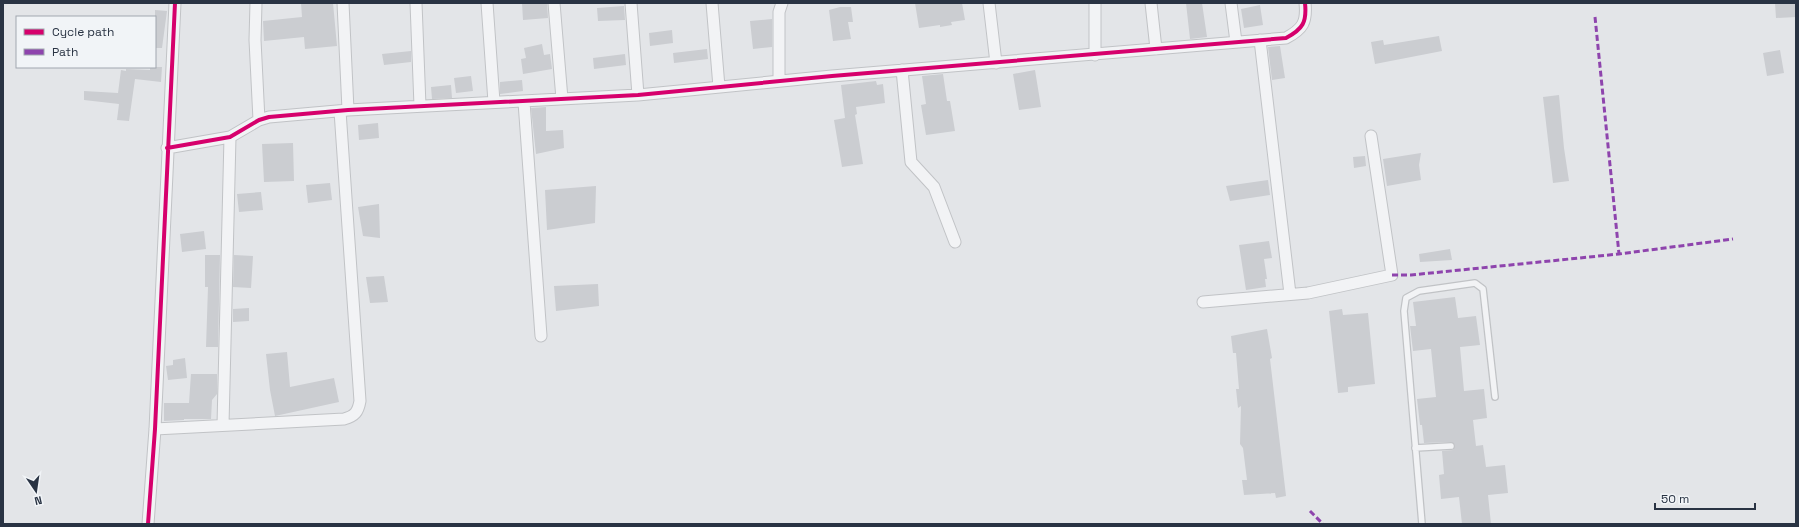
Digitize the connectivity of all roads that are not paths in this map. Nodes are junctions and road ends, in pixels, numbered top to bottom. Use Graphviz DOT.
graph roads {
  1 [pos="175,3"];
  2 [pos="256,3"];
  3 [pos="343,3"];
  4 [pos="416,3"];
  5 [pos="487,3"];
  6 [pos="554,3"];
  7 [pos="630,3"];
  8 [pos="712,3"];
  9 [pos="782,3"];
  10 [pos="989,3"];
  11 [pos="1095,3"];
  12 [pos="1151,3"];
  13 [pos="1231,3"];
  14 [pos="1305,3"];
  15 [pos="1260,40"];
  16 [pos="1236,42"];
  17 [pos="1156,49"];
  18 [pos="1096,54"];
  19 [pos="996,63"];
  20 [pos="902,70"];
  21 [pos="779,81"];
  22 [pos="719,87"];
  23 [pos="638,95"];
  24 [pos="562,100"];
  25 [pos="494,102"];
  26 [pos="524,102"];
  27 [pos="420,106"];
  28 [pos="344,110"];
  29 [pos="259,120"];
  30 [pos="1371,136"];
  31 [pos="230,137"];
  32 [pos="167,148"];
  33 [pos="955,242"];
  34 [pos="1290,294"];
  35 [pos="1203,302"];
  36 [pos="541,336"];
  37 [pos="1495,397"];
  38 [pos="222,425"];
  39 [pos="155,429"];
  40 [pos="1451,446"];
  41 [pos="1415,448"];
  42 [pos="148,524"];
  43 [pos="1422,524"];
  1 -- 32 [label="street"];
  2 -- 29 [label="street"];
  3 -- 28 [label="street"];
  4 -- 27 [label="street"];
  5 -- 25 [label="street"];
  6 -- 24 [label="street"];
  7 -- 23 [label="street"];
  8 -- 22 [label="street"];
  9 -- 21 [label="street"];
  10 -- 19 [label="street"];
  11 -- 18 [label="street"];
  12 -- 17 [label="street"];
  13 -- 16 [label="street"];
  14 -- 15 [label="street"];
  15 -- 16 [label="street"];
  15 -- 34 [label="street"];
  16 -- 17 [label="street"];
  17 -- 18 [label="street"];
  18 -- 19 [label="street"];
  19 -- 20 [label="street"];
  20 -- 21 [label="street"];
  20 -- 33 [label="street"];
  21 -- 22 [label="street"];
  22 -- 23 [label="street"];
  23 -- 24 [label="street"];
  24 -- 26 [label="street"];
  25 -- 26 [label="street"];
  25 -- 27 [label="street"];
  26 -- 36 [label="street"];
  27 -- 28 [label="street"];
  28 -- 29 [label="street"];
  28 -- 38 [label="street"];
  29 -- 31 [label="street"];
  30 -- 34 [label="street"];
  31 -- 32 [label="street"];
  31 -- 38 [label="street"];
  32 -- 39 [label="street"];
  34 -- 35 [label="street"];
  37 -- 41 [label="lane"];
  38 -- 39 [label="street"];
  39 -- 42 [label="street"];
  40 -- 41 [label="lane"];
  41 -- 43 [label="lane"];
}
